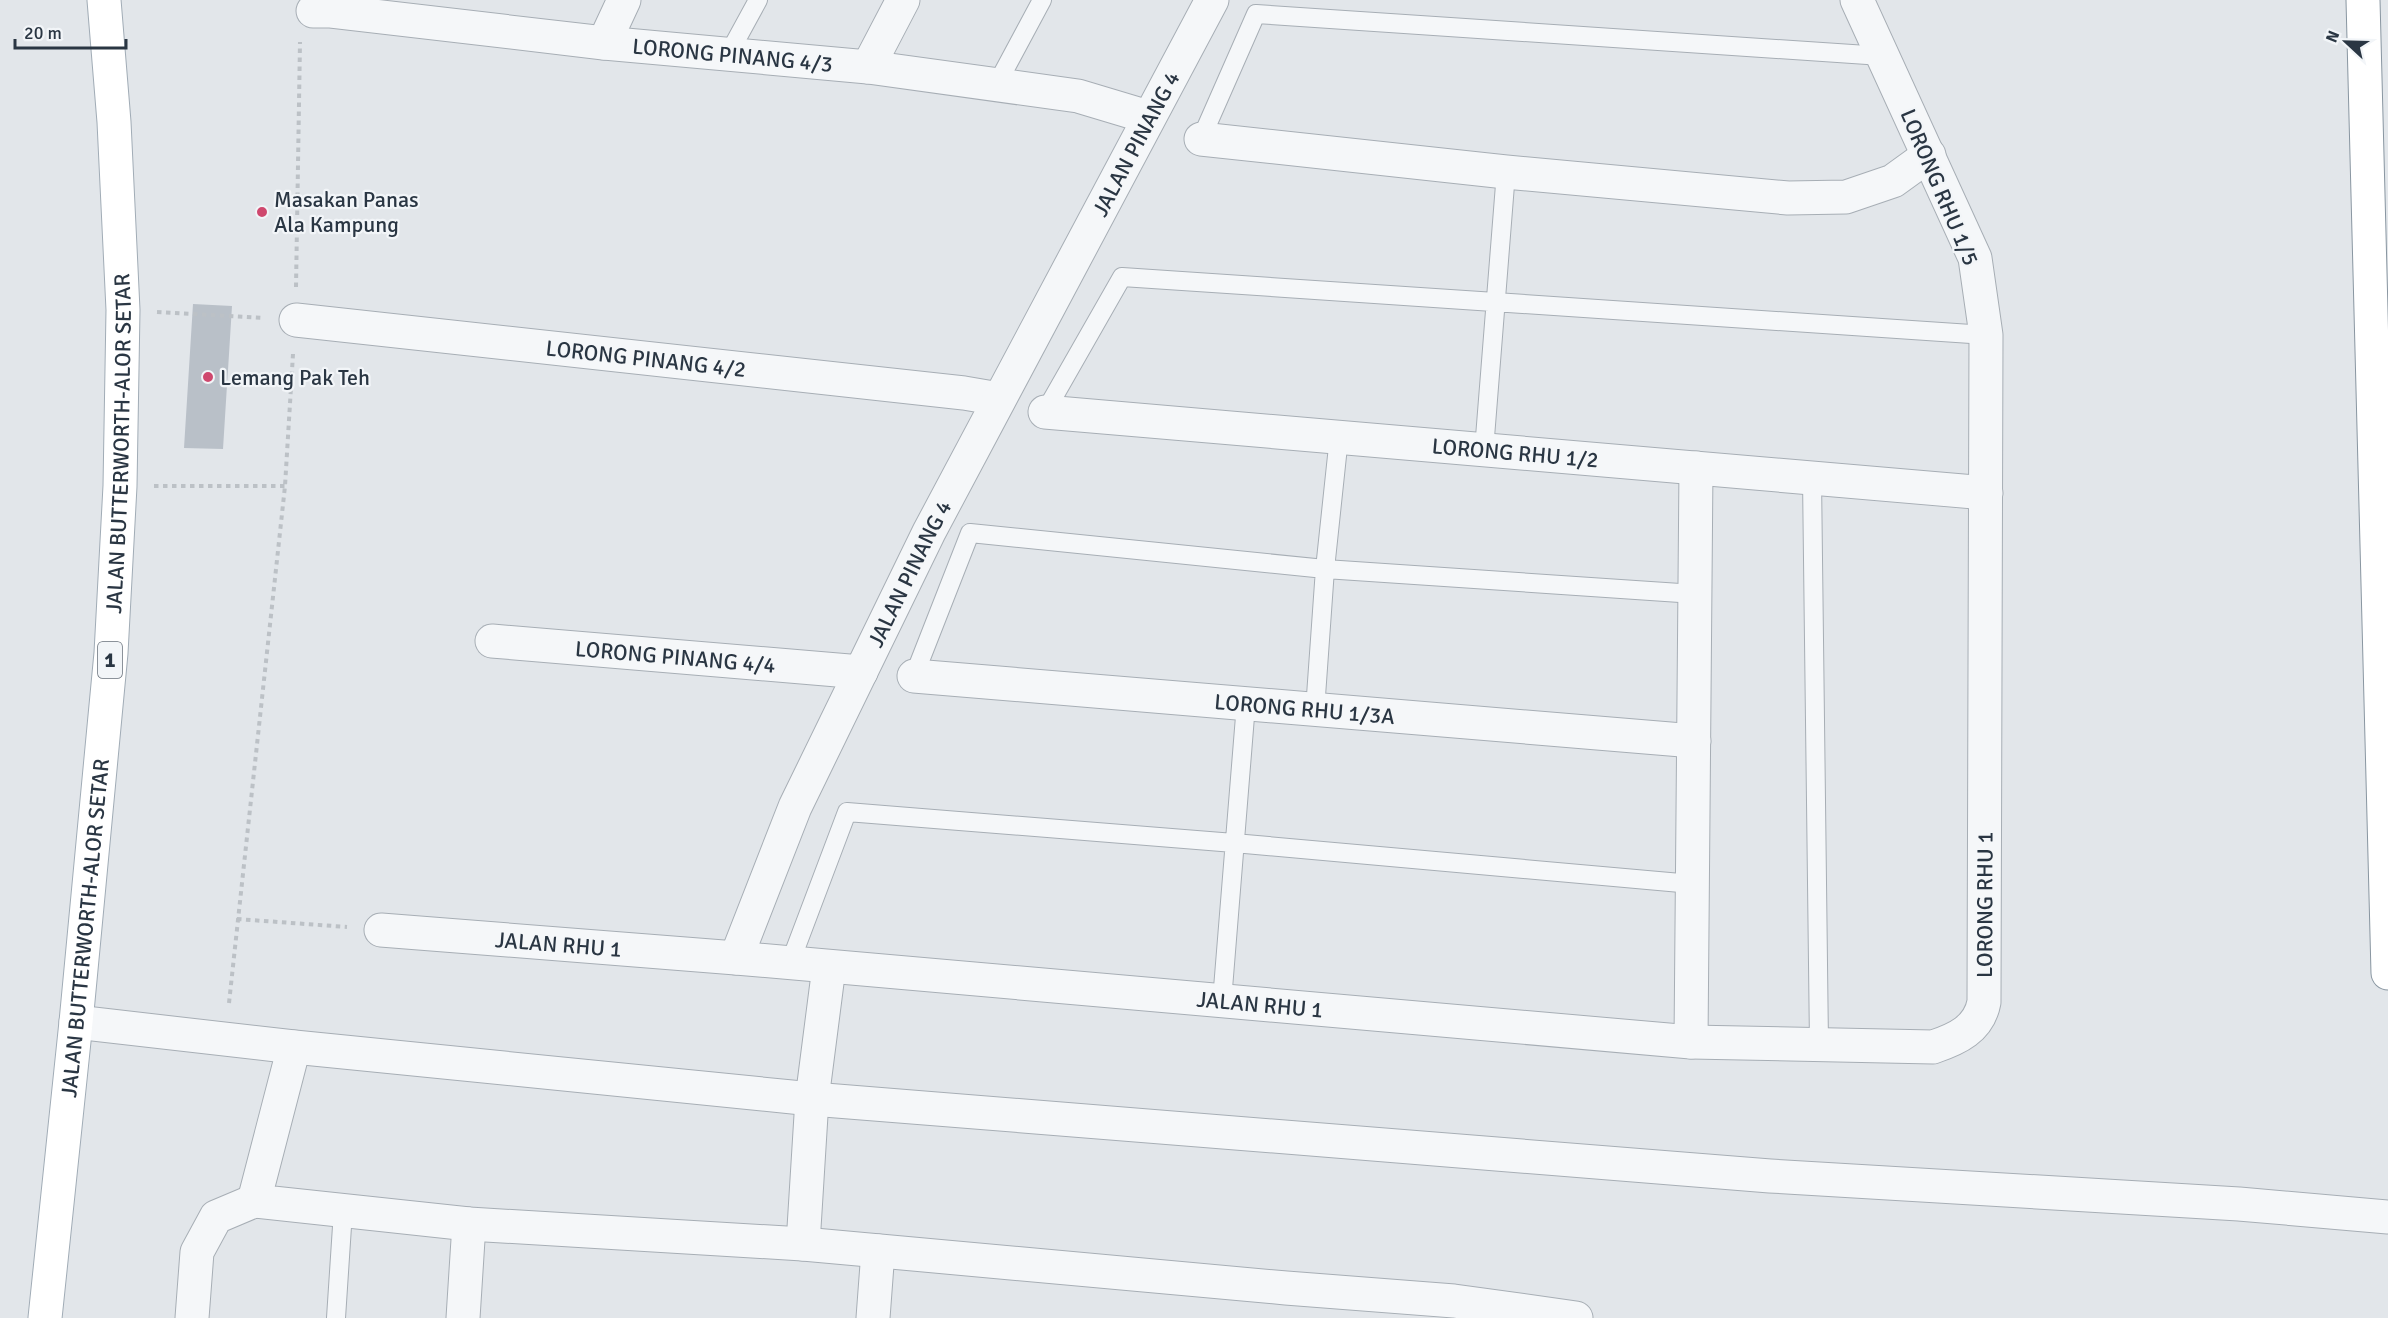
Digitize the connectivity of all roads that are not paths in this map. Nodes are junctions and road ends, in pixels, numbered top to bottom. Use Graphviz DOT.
graph roads {
  1 [pos="104,0"];
  2 [pos="624,0"];
  3 [pos="758,0"];
  4 [pos="903,0"];
  5 [pos="1041,0"];
  6 [pos="1212,0"];
  7 [pos="1857,0"];
  8 [pos="2363,0"];
  9 [pos="313,11"];
  10 [pos="604,42"];
  11 [pos="729,55"];
  12 [pos="1882,56"];
  13 [pos="868,67"];
  14 [pos="997,84"];
  15 [pos="1148,117"];
  16 [pos="1201,139"];
  17 [pos="1929,155"];
  18 [pos="1506,172"];
  19 [pos="1496,303"];
  20 [pos="296,320"];
  21 [pos="1986,335"];
  22 [pos="999,399"];
  23 [pos="1046,412"];
  24 [pos="1339,437"];
  25 [pos="1484,450"];
  26 [pos="1696,468"];
  27 [pos="1812,478"];
  28 [pos="1986,493"];
  29 [pos="1325,569"];
  30 [pos="1695,594"];
  31 [pos="492,641"];
  32 [pos="861,672"];
  33 [pos="914,676"];
  34 [pos="1246,704"];
  35 [pos="1315,710"];
  36 [pos="1694,741"];
  37 [pos="1234,843"];
  38 [pos="1692,884"];
  39 [pos="381,930"];
  40 [pos="736,958"];
  41 [pos="790,963"];
  42 [pos="829,967"];
  43 [pos="2388,973"];
  44 [pos="1222,1001"];
  45 [pos="76,1022"];
  46 [pos="1690,1042"];
  47 [pos="1819,1044"];
  48 [pos="294,1047"];
  49 [pos="812,1099"];
  50 [pos="254,1201"];
  51 [pos="343,1211"];
  52 [pos="2388,1217"];
  53 [pos="469,1224"];
  54 [pos="803,1244"];
  55 [pos="878,1251"];
  56 [pos="45,1318"];
  57 [pos="192,1318"];
  58 [pos="336,1318"];
  59 [pos="463,1318"];
  60 [pos="873,1318"];
  61 [pos="1576,1318"];
  1 -- 45 [label="main road, JALAN BUTTERWORTH-ALOR SETAR / 1"];
  2 -- 10 [label="street"];
  3 -- 11 [label="lane"];
  4 -- 13 [label="street"];
  5 -- 14 [label="lane"];
  6 -- 15 [label="street, JALAN PINANG 4"];
  7 -- 12 [label="street, LORONG RHU 1/5"];
  8 -- 43 [label="main road"];
  9 -- 10 [label="street, LORONG PINANG 4/3"];
  10 -- 11 [label="street, LORONG PINANG 4/3"];
  11 -- 13 [label="street, LORONG PINANG 4/3"];
  12 -- 16 [label="lane"];
  12 -- 17 [label="street, LORONG RHU 1/5"];
  13 -- 14 [label="street, LORONG PINANG 4/3"];
  14 -- 15 [label="street, LORONG PINANG 4/3"];
  15 -- 22 [label="street, JALAN PINANG 4"];
  16 -- 18 [label="street"];
  17 -- 18 [label="street"];
  17 -- 21 [label="street, LORONG RHU 1/5"];
  18 -- 19 [label="lane"];
  19 -- 21 [label="lane"];
  19 -- 23 [label="lane"];
  19 -- 25 [label="lane"];
  20 -- 22 [label="street, LORONG PINANG 4/2"];
  21 -- 28 [label="street, LORONG RHU 1/5"];
  22 -- 32 [label="street, JALAN PINANG 4"];
  23 -- 24 [label="street, LORONG RHU 1/2"];
  24 -- 25 [label="street, LORONG RHU 1/2"];
  24 -- 29 [label="lane"];
  25 -- 26 [label="street, LORONG RHU 1/2"];
  26 -- 27 [label="street, LORONG RHU 1/2"];
  26 -- 30 [label="street"];
  27 -- 28 [label="street, LORONG RHU 1/2"];
  27 -- 47 [label="lane"];
  28 -- 47 [label="street, LORONG RHU 1"];
  29 -- 30 [label="lane"];
  29 -- 33 [label="lane"];
  29 -- 35 [label="lane"];
  30 -- 36 [label="street"];
  31 -- 32 [label="street, LORONG PINANG 4/4"];
  32 -- 40 [label="street, JALAN PINANG 4"];
  33 -- 34 [label="street, LORONG RHU 1/3A"];
  34 -- 35 [label="street, LORONG RHU 1/3A"];
  34 -- 37 [label="lane"];
  35 -- 36 [label="street, LORONG RHU 1/3A"];
  36 -- 38 [label="street"];
  37 -- 38 [label="lane"];
  37 -- 41 [label="lane"];
  37 -- 44 [label="lane"];
  38 -- 46 [label="street"];
  39 -- 40 [label="street, JALAN RHU 1"];
  40 -- 41 [label="street"];
  41 -- 42 [label="street"];
  42 -- 44 [label="street, JALAN RHU 1"];
  42 -- 49 [label="street"];
  44 -- 46 [label="street, JALAN RHU 1"];
  45 -- 48 [label="street"];
  45 -- 56 [label="main road, JALAN BUTTERWORTH-ALOR SETAR / 1"];
  46 -- 47 [label="street, LORONG RHU 1"];
  48 -- 49 [label="street"];
  48 -- 50 [label="street"];
  49 -- 52 [label="street"];
  49 -- 54 [label="street"];
  50 -- 51 [label="street"];
  50 -- 57 [label="street"];
  51 -- 53 [label="street"];
  51 -- 58 [label="lane"];
  53 -- 54 [label="street"];
  53 -- 59 [label="street"];
  54 -- 55 [label="street"];
  55 -- 60 [label="street"];
  55 -- 61 [label="street"];
}
